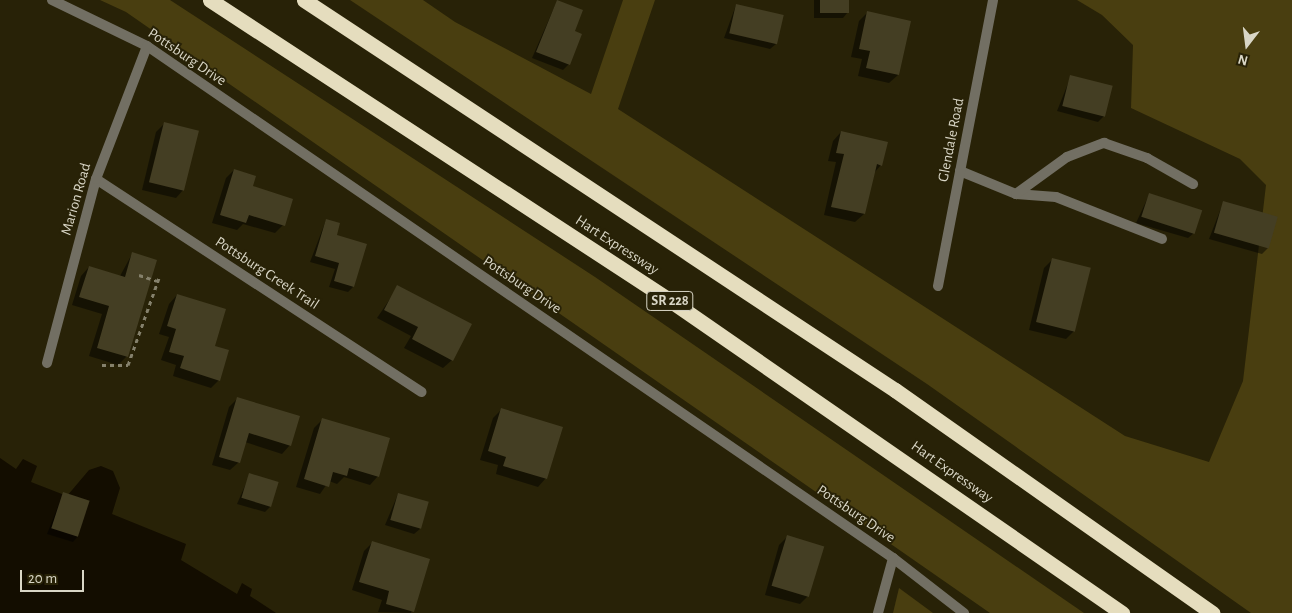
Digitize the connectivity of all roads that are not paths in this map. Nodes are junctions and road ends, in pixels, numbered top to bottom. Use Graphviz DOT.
graph roads {
  1 [pos="52,0"];
  2 [pos="210,0"];
  3 [pos="304,0"];
  4 [pos="993,0"];
  5 [pos="147,46"];
  6 [pos="960,171"];
  7 [pos="96,179"];
  8 [pos="1193,184"];
  9 [pos="1016,194"];
  10 [pos="1162,239"];
  11 [pos="938,286"];
  12 [pos="47,363"];
  13 [pos="422,392"];
  14 [pos="894,558"];
  15 [pos="878,613"];
  16 [pos="964,613"];
  17 [pos="1122,613"];
  18 [pos="1212,613"];
  1 -- 5 [label="street, Pottsburg Drive"];
  2 -- 17 [label="highway, Hart Expressway / SR 228"];
  3 -- 18 [label="highway"];
  4 -- 6 [label="street, Glendale Road"];
  5 -- 7 [label="street, Marion Road"];
  5 -- 14 [label="street, Pottsburg Drive"];
  6 -- 9 [label="street"];
  6 -- 11 [label="street, Glendale Road"];
  7 -- 12 [label="street, Marion Road"];
  7 -- 13 [label="street, Pottsburg Creek Trail"];
  8 -- 9 [label="street"];
  9 -- 10 [label="street"];
  14 -- 15 [label="street"];
  14 -- 16 [label="street, Pottsburg Drive"];
}
